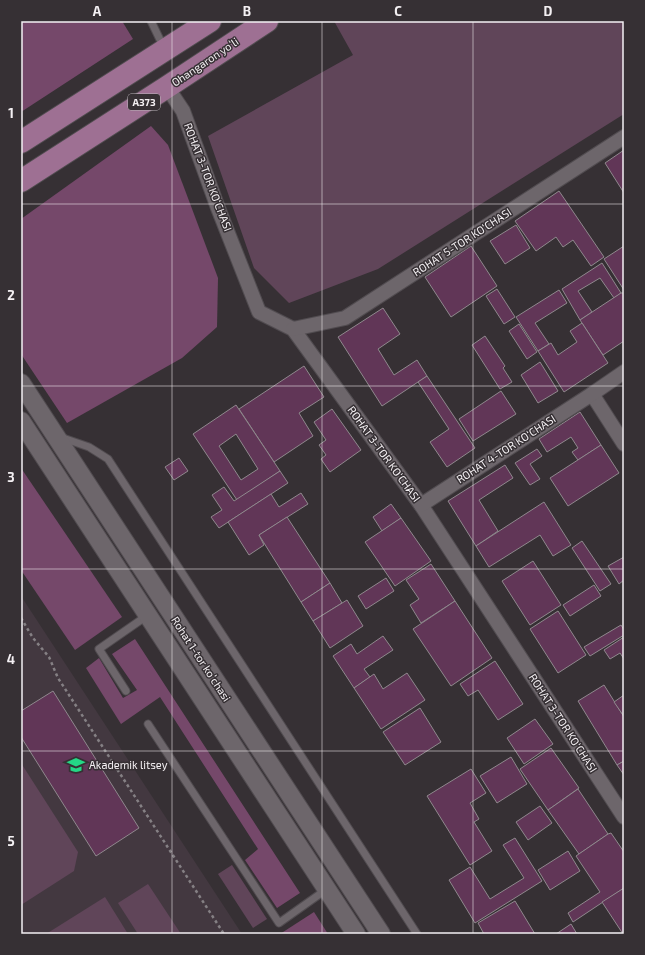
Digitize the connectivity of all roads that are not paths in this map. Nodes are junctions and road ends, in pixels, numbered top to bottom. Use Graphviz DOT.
graph roads {
  1 [pos="151,21"];
  2 [pos="267,21"];
  3 [pos="199,26"];
  4 [pos="165,50"];
  5 [pos="167,87"];
  6 [pos="624,137"];
  7 [pos="21,142"];
  8 [pos="21,181"];
  9 [pos="293,329"];
  10 [pos="624,372"];
  11 [pos="21,383"];
  12 [pos="592,394"];
  13 [pos="21,421"];
  14 [pos="54,435"];
  15 [pos="624,444"];
  16 [pos="421,505"];
  17 [pos="148,615"];
  18 [pos="126,691"];
  19 [pos="148,724"];
  20 [pos="624,816"];
  21 [pos="327,889"];
  22 [pos="350,928"];
  23 [pos="381,934"];
  24 [pos="417,934"];
  1 -- 4 [label="lane"];
  2 -- 5 [label="highway, Ohangaron yoʻli / A373"];
  3 -- 4 [label="highway"];
  4 -- 7 [label="highway"];
  5 -- 8 [label="highway, Ohangaron yoʻli / A373"];
  5 -- 9 [label="street, ROHAT 3-TOR KO‘CHASI"];
  6 -- 9 [label="street, ROHAT 5-TOR KO‘CHASI"];
  9 -- 16 [label="street, ROHAT 3-TOR KO‘CHASI"];
  10 -- 12 [label="street, ROHAT 4-TOR KO‘CHASI"];
  11 -- 14 [label="street, Rohat 1-tor koʻchasi"];
  12 -- 15 [label="street"];
  12 -- 16 [label="street, ROHAT 4-TOR KO‘CHASI"];
  13 -- 17 [label="street, Rohat 1-tor koʻchasi"];
  14 -- 23 [label="street, Rohat 1-tor koʻchasi"];
  14 -- 24 [label="lane"];
  16 -- 20 [label="street, ROHAT 3-TOR KO‘CHASI"];
  17 -- 18 [label="lane"];
  17 -- 21 [label="street, Rohat 1-tor koʻchasi"];
  19 -- 21 [label="lane"];
  21 -- 22 [label="street, Rohat 1-tor koʻchasi"];
}
